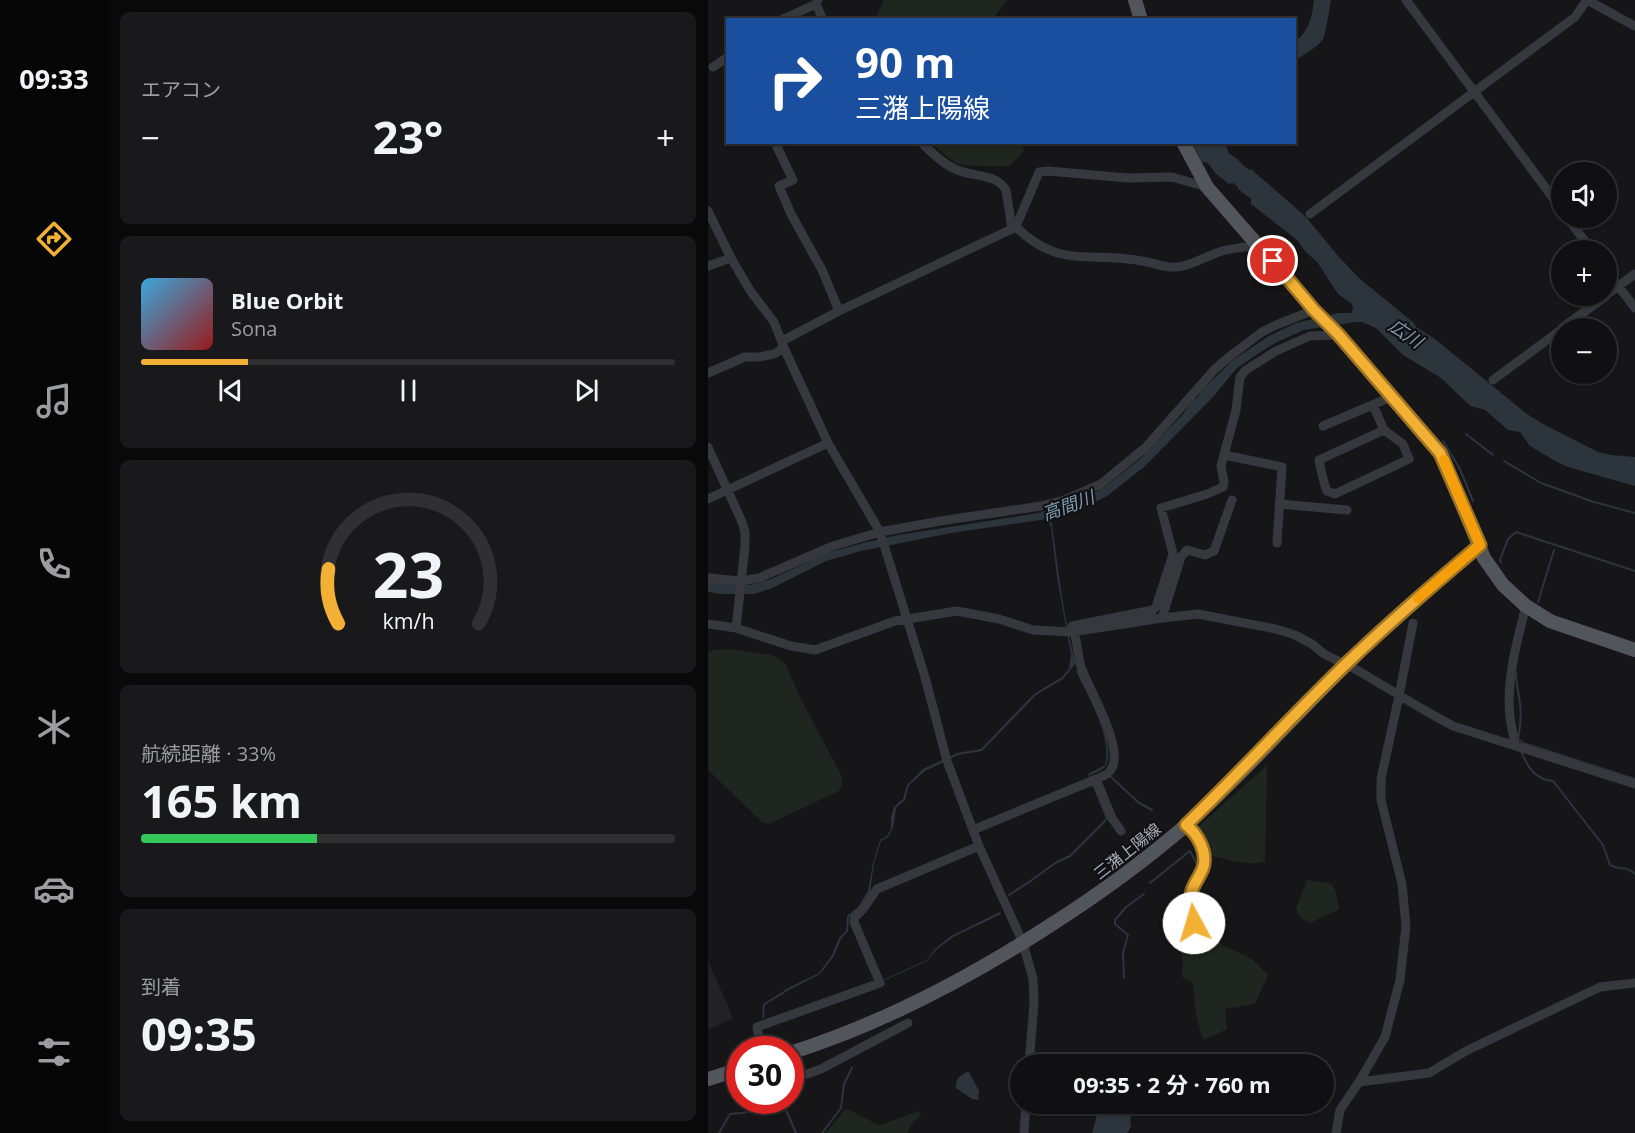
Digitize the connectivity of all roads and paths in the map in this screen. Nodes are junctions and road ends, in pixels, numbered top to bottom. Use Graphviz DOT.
graph roads {
  1 [pos="1134,0"];
  2 [pos="1406,0"];
  3 [pos="817,1"];
  4 [pos="786,18"];
  5 [pos="822,18"];
  6 [pos="1140,18"];
  7 [pos="1635,26"];
  8 [pos="726,58"];
  9 [pos="712,67"];
  10 [pos="1474,93"];
  11 [pos="779,144"];
  12 [pos="923,144"];
  13 [pos="1184,144"];
  14 [pos="1207,187"];
  15 [pos="1551,195"];
  16 [pos="708,211"];
  17 [pos="1310,214"];
  18 [pos="1015,226"];
  19 [pos="1575,228"];
  20 [pos="1584,240"];
  21 [pos="1259,246"];
  22 [pos="731,258"];
  23 [pos="708,266"];
  24 [pos="1635,274"];
  25 [pos="1618,286"];
  26 [pos="1592,306"];
  27 [pos="1635,308"];
  28 [pos="839,311"];
  29 [pos="1316,311"];
  30 [pos="1576,318"];
  31 [pos="1336,332"];
  32 [pos="1551,337"];
  33 [pos="783,344"];
  34 [pos="708,373"];
  35 [pos="1492,380"];
  36 [pos="1391,397"];
  37 [pos="1373,405"];
  38 [pos="1323,426"];
  39 [pos="1384,430"];
  40 [pos="828,443"];
  41 [pos="708,447"];
  42 [pos="1224,454"];
  43 [pos="727,490"];
  44 [pos="708,499"];
  45 [pos="1232,500"];
  46 [pos="1279,504"];
  47 [pos="1347,510"];
  48 [pos="880,532"];
  49 [pos="1277,543"];
  50 [pos="1480,545"];
  51 [pos="708,578"];
  52 [pos="741,582"];
  53 [pos="1526,606"];
  54 [pos="1162,618"];
  55 [pos="907,620"];
  56 [pos="1413,622"];
  57 [pos="708,624"];
  58 [pos="736,628"];
  59 [pos="1071,632"];
  60 [pos="1635,650"];
  61 [pos="1346,664"];
  62 [pos="1399,696"];
  63 [pos="1515,745"];
  64 [pos="1093,780"];
  65 [pos="1635,784"];
  66 [pos="1186,825"];
  67 [pos="973,830"];
  68 [pos="1121,831"];
  69 [pos="979,846"];
  70 [pos="1194,923"];
  71 [pos="1023,943"];
  72 [pos="1635,983"];
  73 [pos="908,1023"];
  74 [pos="758,1036"];
  75 [pos="804,1048"];
  76 [pos="1030,1054"];
  77 [pos="726,1073"];
  78 [pos="804,1075"];
  79 [pos="708,1079"];
  80 [pos="1359,1082"];
  81 [pos="1025,1114"];
  82 [pos="1024,1133"];
  83 [pos="1336,1133"];
  1 -- 6 [label="main road"];
  2 -- 10 [label="street"];
  3 -- 4 [label="street"];
  3 -- 5 [label="street"];
  7 -- 10 [label="street"];
  8 -- 9 [label="street"];
  10 -- 15 [label="street"];
  10 -- 17 [label="street"];
  11 -- 28 [label="street"];
  12 -- 18 [label="street"];
  13 -- 14 [label="main road"];
  14 -- 18 [label="street"];
  14 -- 21 [label="main road"];
  16 -- 22 [label="street"];
  18 -- 21 [label="street"];
  18 -- 28 [label="street"];
  19 -- 20 [label="street"];
  21 -- 29 [label="main road"];
  22 -- 23 [label="street"];
  22 -- 33 [label="street"];
  24 -- 25 [label="street"];
  25 -- 27 [label="street"];
  26 -- 30 [label="street"];
  28 -- 33 [label="street"];
  29 -- 31 [label="main road"];
  29 -- 48 [label="street"];
  31 -- 36 [label="main road"];
  31 -- 42 [label="street"];
  32 -- 35 [label="street"];
  33 -- 34 [label="street"];
  33 -- 40 [label="street"];
  36 -- 37 [label="street"];
  36 -- 50 [label="main road"];
  37 -- 38 [label="street"];
  37 -- 39 [label="street"];
  39 -- 39 [label="street"];
  40 -- 43 [label="street"];
  40 -- 48 [label="street"];
  41 -- 43 [label="street"];
  42 -- 46 [label="street"];
  42 -- 59 [label="street"];
  43 -- 44 [label="street"];
  43 -- 52 [label="street"];
  45 -- 54 [label="street"];
  46 -- 47 [label="street"];
  46 -- 49 [label="street"];
  48 -- 52 [label="street"];
  48 -- 55 [label="street"];
  50 -- 53 [label="main road"];
  50 -- 61 [label="main road, 三潴上陽線"];
  51 -- 52 [label="street"];
  52 -- 58 [label="street"];
  53 -- 60 [label="main road"];
  53 -- 63 [label="street"];
  54 -- 59 [label="street"];
  54 -- 61 [label="street"];
  55 -- 58 [label="street"];
  55 -- 59 [label="street"];
  55 -- 67 [label="street"];
  56 -- 62 [label="street"];
  57 -- 58 [label="street"];
  59 -- 64 [label="street"];
  61 -- 62 [label="street"];
  61 -- 66 [label="main road, 三潴上陽線"];
  62 -- 63 [label="street"];
  62 -- 80 [label="street"];
  63 -- 65 [label="street"];
  64 -- 67 [label="street"];
  64 -- 68 [label="street"];
  66 -- 70 [label="street"];
  66 -- 71 [label="main road, 三潴上陽線"];
  67 -- 69 [label="street"];
  69 -- 71 [label="street"];
  69 -- 74 [label="street"];
  71 -- 75 [label="main road, 三潴上陽線"];
  71 -- 76 [label="street"];
  72 -- 80 [label="street"];
  73 -- 78 [label="street"];
  77 -- 79 [label="main road"];
  80 -- 83 [label="street"];
  81 -- 82 [label="street"];
}
